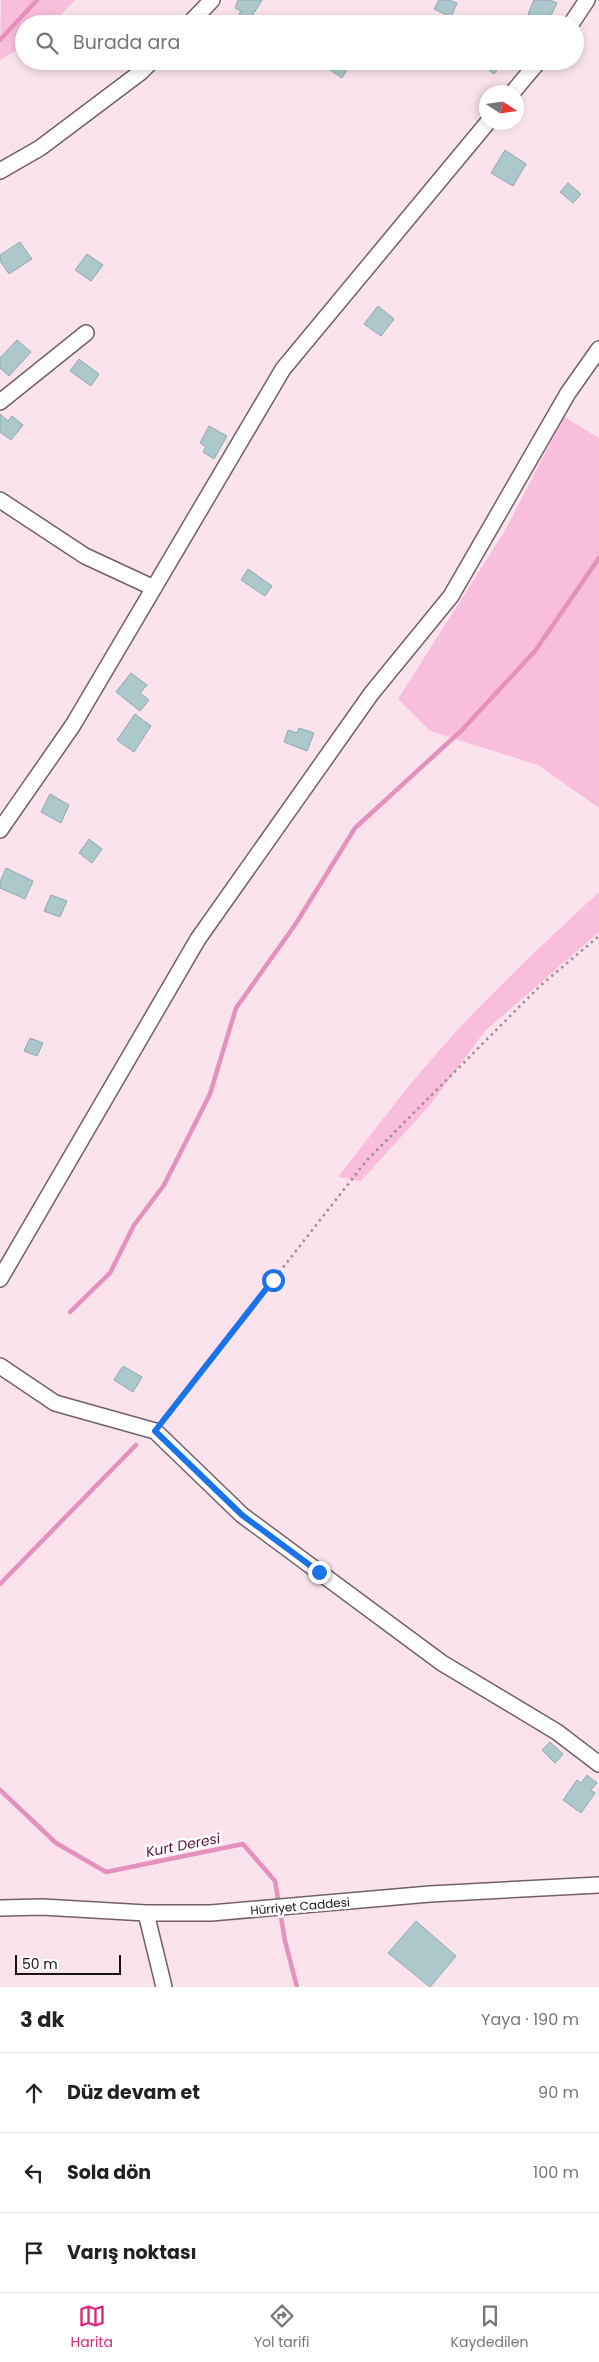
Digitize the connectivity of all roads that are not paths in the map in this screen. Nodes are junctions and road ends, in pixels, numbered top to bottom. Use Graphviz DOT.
graph roads {
  1 [pos="212,0"];
  2 [pos="587,0"];
  3 [pos="198,15"];
  4 [pos="577,15"];
  5 [pos="143,70"];
  6 [pos="532,70"];
  7 [pos="519,85"];
  8 [pos="481,130"];
  9 [pos="0,171"];
  10 [pos="86,333"];
  11 [pos="599,349"];
  12 [pos="0,402"];
  13 [pos="0,500"];
  14 [pos="154,588"];
  15 [pos="0,830"];
  16 [pos="0,1279"];
  17 [pos="0,1366"];
  18 [pos="599,1764"];
  19 [pos="599,1884"];
  20 [pos="0,1908"];
  21 [pos="146,1913"];
  22 [pos="164,1987"];
  1 -- 3 [label="street"];
  2 -- 4 [label="street"];
  5 -- 9 [label="street"];
  6 -- 7 [label="street"];
  8 -- 14 [label="street"];
  10 -- 12 [label="street"];
  11 -- 16 [label="street"];
  13 -- 14 [label="street"];
  14 -- 15 [label="street"];
  17 -- 18 [label="street"];
  19 -- 21 [label="street, Hürriyet Caddesi"];
  20 -- 21 [label="street, Hürriyet Caddesi"];
  21 -- 22 [label="street"];
}
